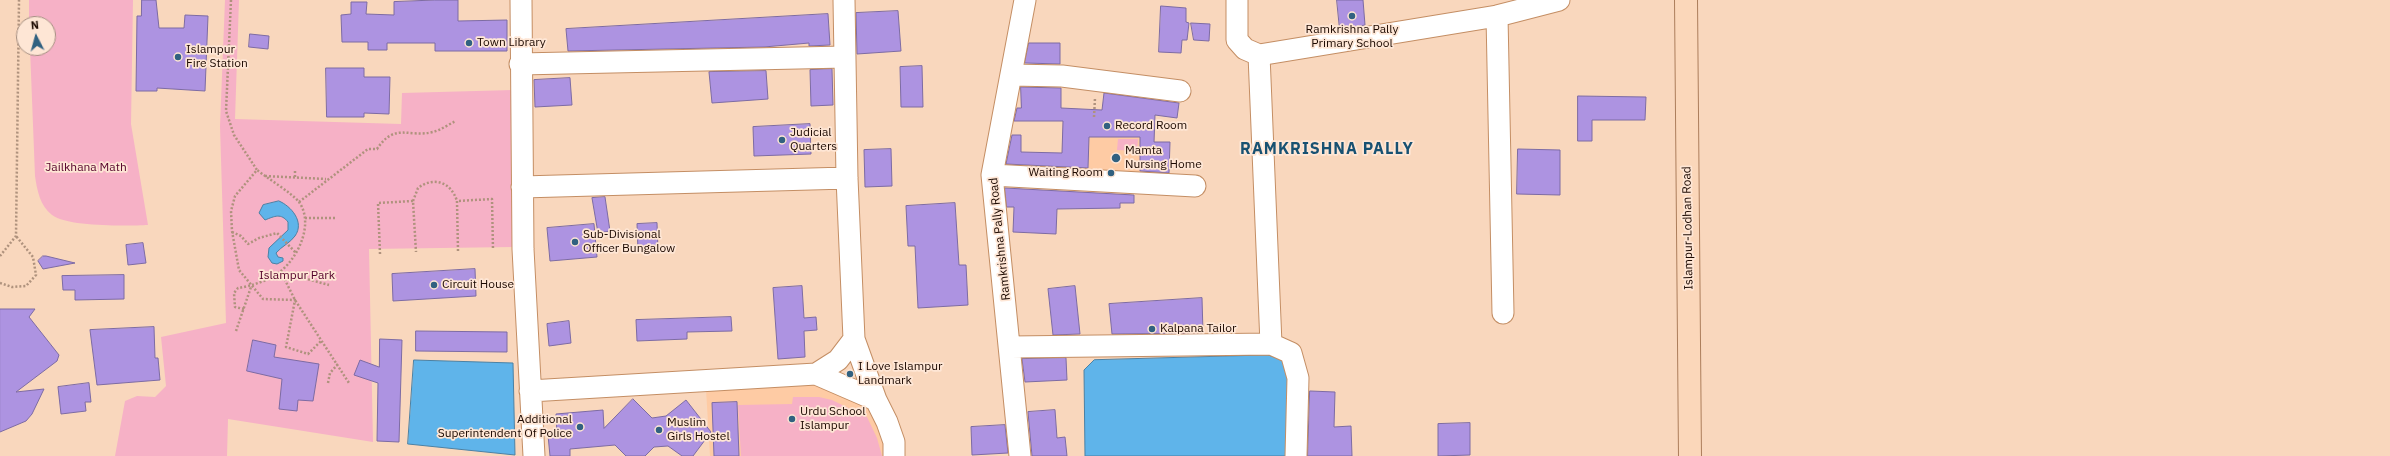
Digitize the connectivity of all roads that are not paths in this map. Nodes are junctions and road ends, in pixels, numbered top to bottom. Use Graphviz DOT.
graph roads {
  1 [pos="521,0"];
  2 [pos="844,0"];
  3 [pos="1025,0"];
  4 [pos="1238,0"];
  5 [pos="1559,0"];
  6 [pos="1686,0"];
  7 [pos="1497,16"];
  8 [pos="1259,55"];
  9 [pos="845,57"];
  10 [pos="520,64"];
  11 [pos="1011,75"];
  12 [pos="1180,91"];
  13 [pos="992,175"];
  14 [pos="847,178"];
  15 [pos="1195,186"];
  16 [pos="522,187"];
  17 [pos="1503,313"];
  18 [pos="854,339"];
  19 [pos="1271,344"];
  20 [pos="1011,347"];
  21 [pos="816,374"];
  22 [pos="530,391"];
  23 [pos="876,400"];
  24 [pos="534,456"];
  25 [pos="894,456"];
  26 [pos="1020,456"];
  27 [pos="1296,456"];
  28 [pos="1690,456"];
  1 -- 10 [label="street"];
  2 -- 9 [label="street"];
  3 -- 11 [label="street, Ramkrishna Pally Road"];
  4 -- 8 [label="street"];
  5 -- 7 [label="street"];
  6 -- 28 [label="main road, Islampur-Lodhan Road"];
  7 -- 8 [label="street"];
  7 -- 17 [label="street"];
  8 -- 19 [label="street"];
  9 -- 10 [label="street"];
  9 -- 14 [label="street"];
  10 -- 16 [label="street"];
  11 -- 12 [label="street"];
  11 -- 13 [label="street, Ramkrishna Pally Road"];
  13 -- 15 [label="street"];
  13 -- 20 [label="street, Ramkrishna Pally Road"];
  14 -- 16 [label="street"];
  14 -- 18 [label="street"];
  16 -- 22 [label="street"];
  18 -- 21 [label="street"];
  18 -- 23 [label="street"];
  19 -- 20 [label="street"];
  19 -- 27 [label="street"];
  20 -- 26 [label="street, Ramkrishna Pally Road"];
  21 -- 22 [label="street"];
  21 -- 23 [label="street"];
  22 -- 24 [label="street"];
  23 -- 25 [label="street"];
}
